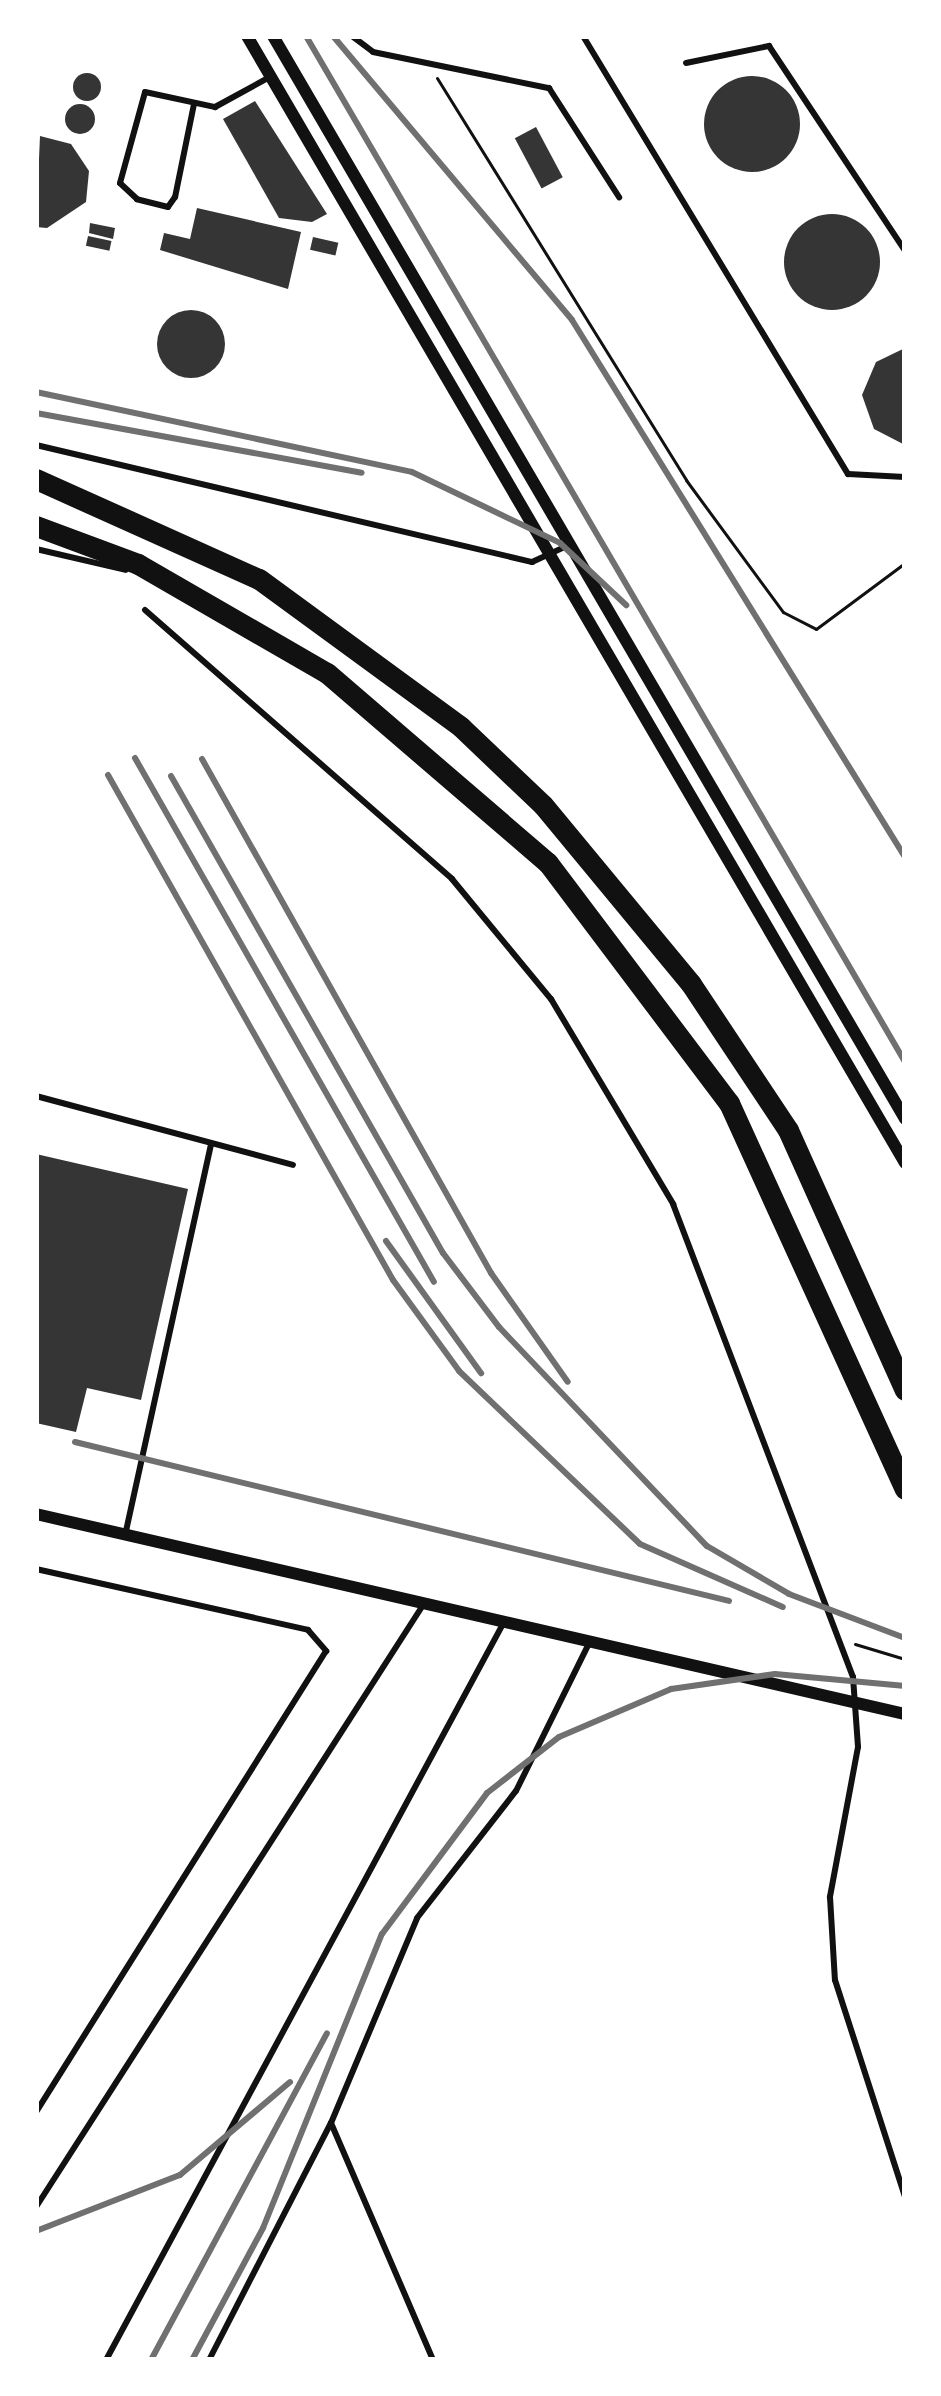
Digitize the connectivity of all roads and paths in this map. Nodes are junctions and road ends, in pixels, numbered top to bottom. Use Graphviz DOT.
graph roads {
  1 [pos="247,36"];
  2 [pos="273,36"];
  3 [pos="352,36"];
  4 [pos="583,36"];
  5 [pos="425,60"];
  6 [pos="686,63"];
  7 [pos="271,76"];
  8 [pos="194,104"];
  9 [pos="620,197"];
  10 [pos="905,251"];
  11 [pos="36,445"];
  12 [pos="905,477"];
  13 [pos="36,479"];
  14 [pos="36,526"];
  15 [pos="569,544"];
  16 [pos="36,549"];
  17 [pos="553,553"];
  18 [pos="905,562"];
  19 [pos="165,578"];
  20 [pos="146,610"];
  21 [pos="36,1096"];
  22 [pos="905,1119"];
  23 [pos="211,1143"];
  24 [pos="905,1163"];
  25 [pos="293,1165"];
  26 [pos="905,1390"];
  27 [pos="905,1489"];
  28 [pos="36,1514"];
  29 [pos="126,1535"];
  30 [pos="36,1569"];
  31 [pos="424,1602"];
  32 [pos="503,1623"];
  33 [pos="842,1641"];
  34 [pos="589,1643"];
  35 [pos="905,1659"];
  36 [pos="858,1704"];
  37 [pos="905,1714"];
  38 [pos="36,2112"];
  39 [pos="331,2123"];
  40 [pos="905,2197"];
  41 [pos="36,2207"];
  42 [pos="106,2360"];
  43 [pos="208,2360"];
  44 [pos="433,2360"];
  1 -- 7 [label="street"];
  2 -- 15 [label="street"];
  3 -- 5 [label="lane"];
  4 -- 12 [label="lane"];
  5 -- 9 [label="lane"];
  5 -- 18 [label="path"];
  6 -- 10 [label="lane"];
  7 -- 8 [label="lane"];
  7 -- 17 [label="street"];
  8 -- 8 [label="lane"];
  11 -- 17 [label="lane"];
  13 -- 26 [label="highway"];
  14 -- 19 [label="highway"];
  15 -- 17 [label="lane"];
  15 -- 22 [label="street"];
  16 -- 19 [label="lane"];
  17 -- 24 [label="street"];
  19 -- 27 [label="highway"];
  20 -- 33 [label="lane"];
  21 -- 23 [label="lane"];
  23 -- 25 [label="lane"];
  23 -- 29 [label="lane"];
  28 -- 29 [label="street"];
  29 -- 31 [label="street"];
  30 -- 38 [label="lane"];
  31 -- 32 [label="street"];
  31 -- 41 [label="lane"];
  32 -- 34 [label="street"];
  32 -- 42 [label="lane"];
  33 -- 35 [label="path"];
  33 -- 36 [label="lane"];
  34 -- 36 [label="street"];
  34 -- 39 [label="lane"];
  36 -- 37 [label="street"];
  36 -- 40 [label="lane"];
  39 -- 43 [label="lane"];
  39 -- 44 [label="lane"];
}
